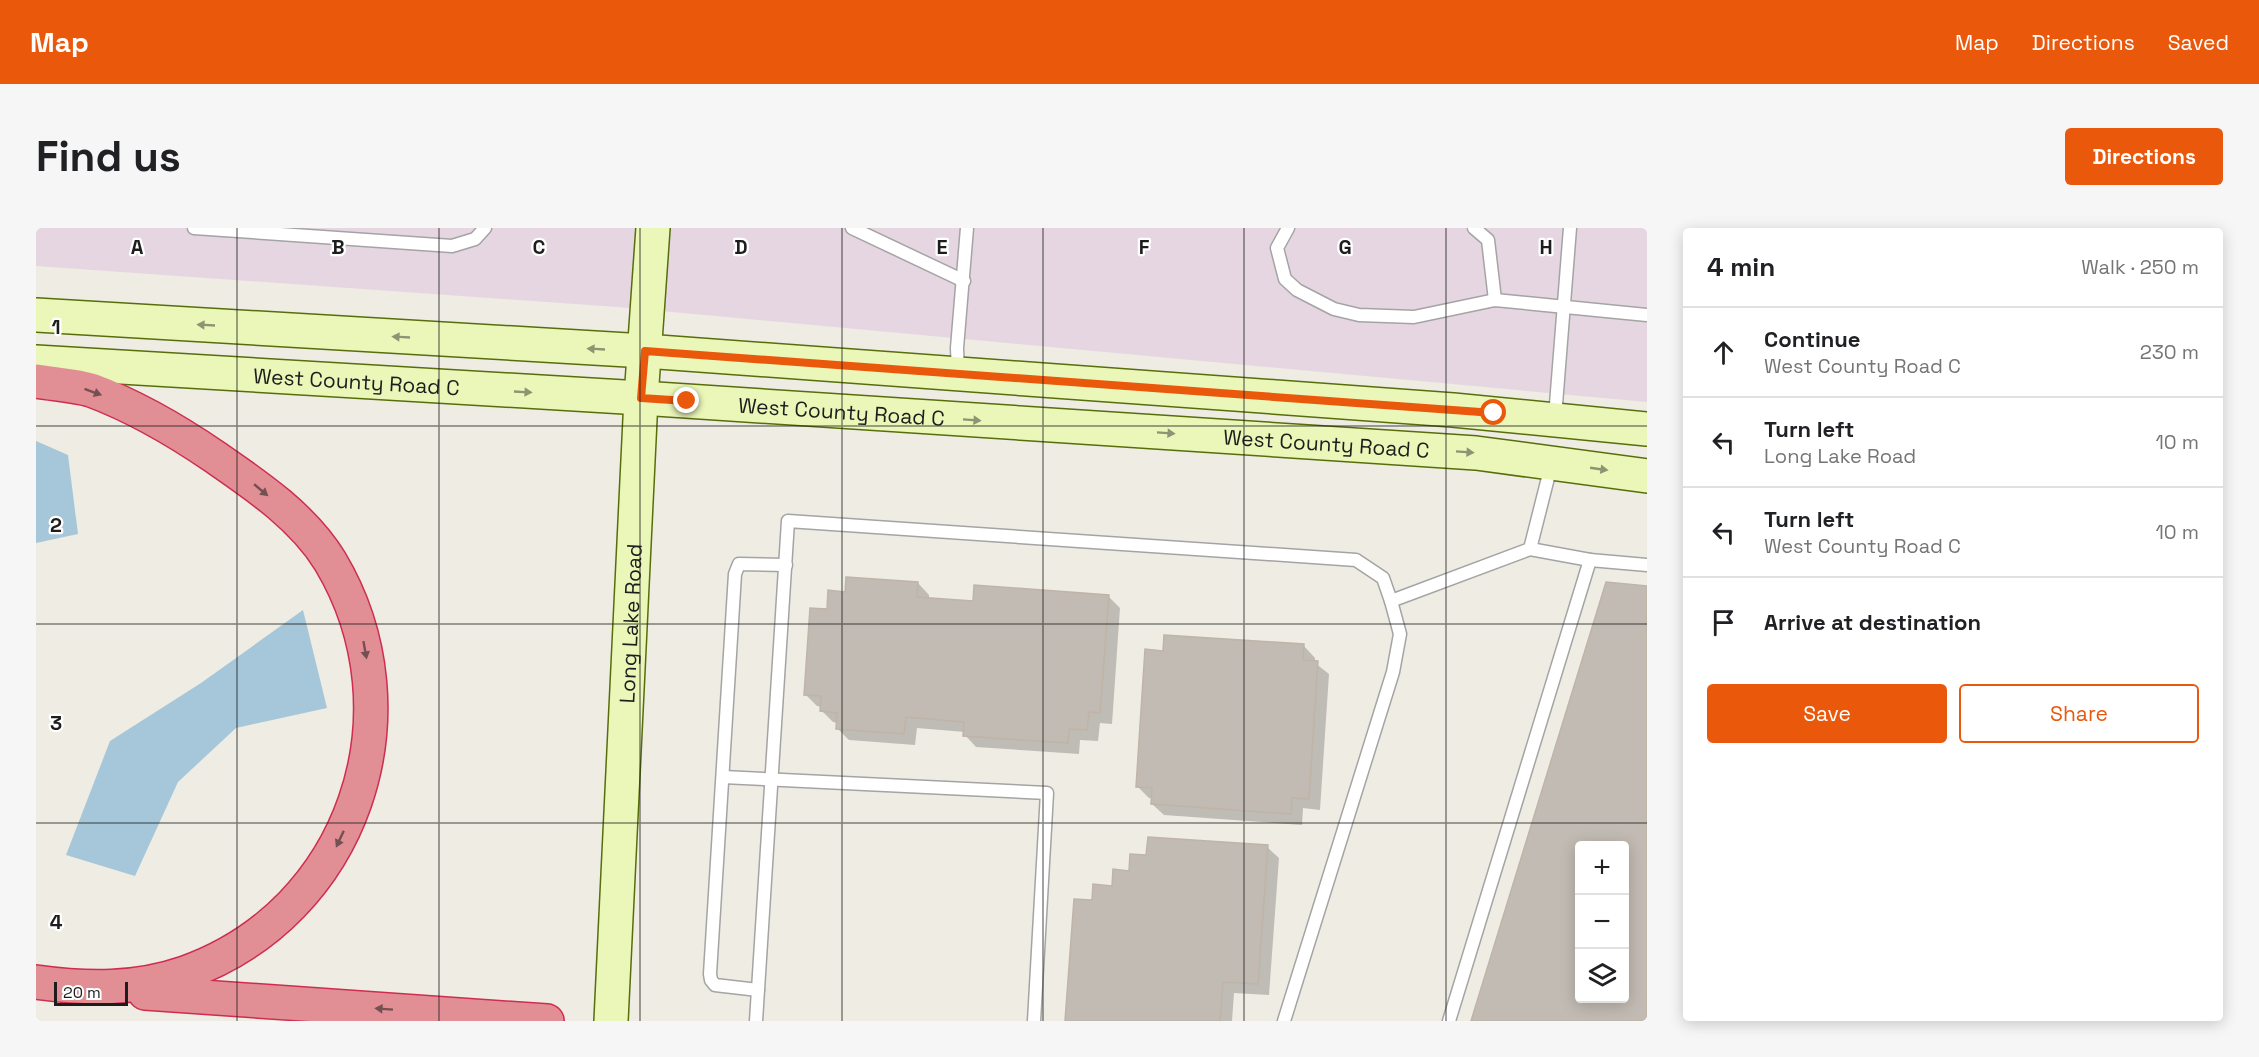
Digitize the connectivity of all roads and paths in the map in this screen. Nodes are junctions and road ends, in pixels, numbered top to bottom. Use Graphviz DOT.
graph roads {
  1 [pos="194,228"];
  2 [pos="485,228"];
  3 [pos="653,228"];
  4 [pos="852,228"];
  5 [pos="967,228"];
  6 [pos="1288,228"];
  7 [pos="1474,228"];
  8 [pos="1570,228"];
  9 [pos="964,281"];
  10 [pos="1495,300"];
  11 [pos="1564,307"];
  12 [pos="36,315"];
  13 [pos="1647,315"];
  14 [pos="645,351"];
  15 [pos="36,362"];
  16 [pos="958,374"];
  17 [pos="36,381"];
  18 [pos="641,398"];
  19 [pos="1555,419"];
  20 [pos="1647,429"];
  21 [pos="1552,462"];
  22 [pos="1647,476"];
  23 [pos="1530,549"];
  24 [pos="1590,560"];
  25 [pos="786,565"];
  26 [pos="1647,565"];
  27 [pos="1391,601"];
  28 [pos="723,777"];
  29 [pos="771,778"];
  30 [pos="36,982"];
  31 [pos="84,988"];
  32 [pos="758,990"];
  33 [pos="547,1021"];
  34 [pos="611,1021"];
  35 [pos="756,1021"];
  36 [pos="1034,1021"];
  37 [pos="1284,1021"];
  38 [pos="1449,1021"];
  1 -- 2 [label="lane"];
  3 -- 14 [label="main road, Long Lake Road"];
  4 -- 9 [label="lane"];
  5 -- 9 [label="lane"];
  6 -- 10 [label="lane"];
  7 -- 10 [label="lane"];
  8 -- 11 [label="lane"];
  9 -- 16 [label="lane"];
  10 -- 11 [label="lane"];
  11 -- 13 [label="lane"];
  11 -- 19 [label="lane"];
  14 -- 12 [label="main road, West County Road C, one-way"];
  14 -- 16 [label="main road, West County Road C"];
  14 -- 18 [label="main road, Long Lake Road"];
  15 -- 18 [label="main road, West County Road C, one-way"];
  16 -- 19 [label="main road, West County Road C"];
  17 -- 31 [label="highway, one-way"];
  18 -- 21 [label="main road, West County Road C, one-way"];
  18 -- 34 [label="main road, Long Lake Road"];
  19 -- 20 [label="main road, West County Road C"];
  19 -- 21 [label="main road"];
  21 -- 22 [label="main road, West County Road C, one-way"];
  21 -- 23 [label="lane"];
  23 -- 24 [label="lane"];
  23 -- 27 [label="lane"];
  24 -- 26 [label="lane"];
  24 -- 38 [label="lane"];
  25 -- 27 [label="lane"];
  25 -- 28 [label="lane"];
  25 -- 29 [label="lane"];
  27 -- 37 [label="lane"];
  28 -- 29 [label="lane"];
  28 -- 32 [label="lane"];
  29 -- 32 [label="lane"];
  29 -- 36 [label="lane"];
  30 -- 31 [label="highway"];
  33 -- 31 [label="highway, one-way"];
  32 -- 35 [label="lane"];
}
